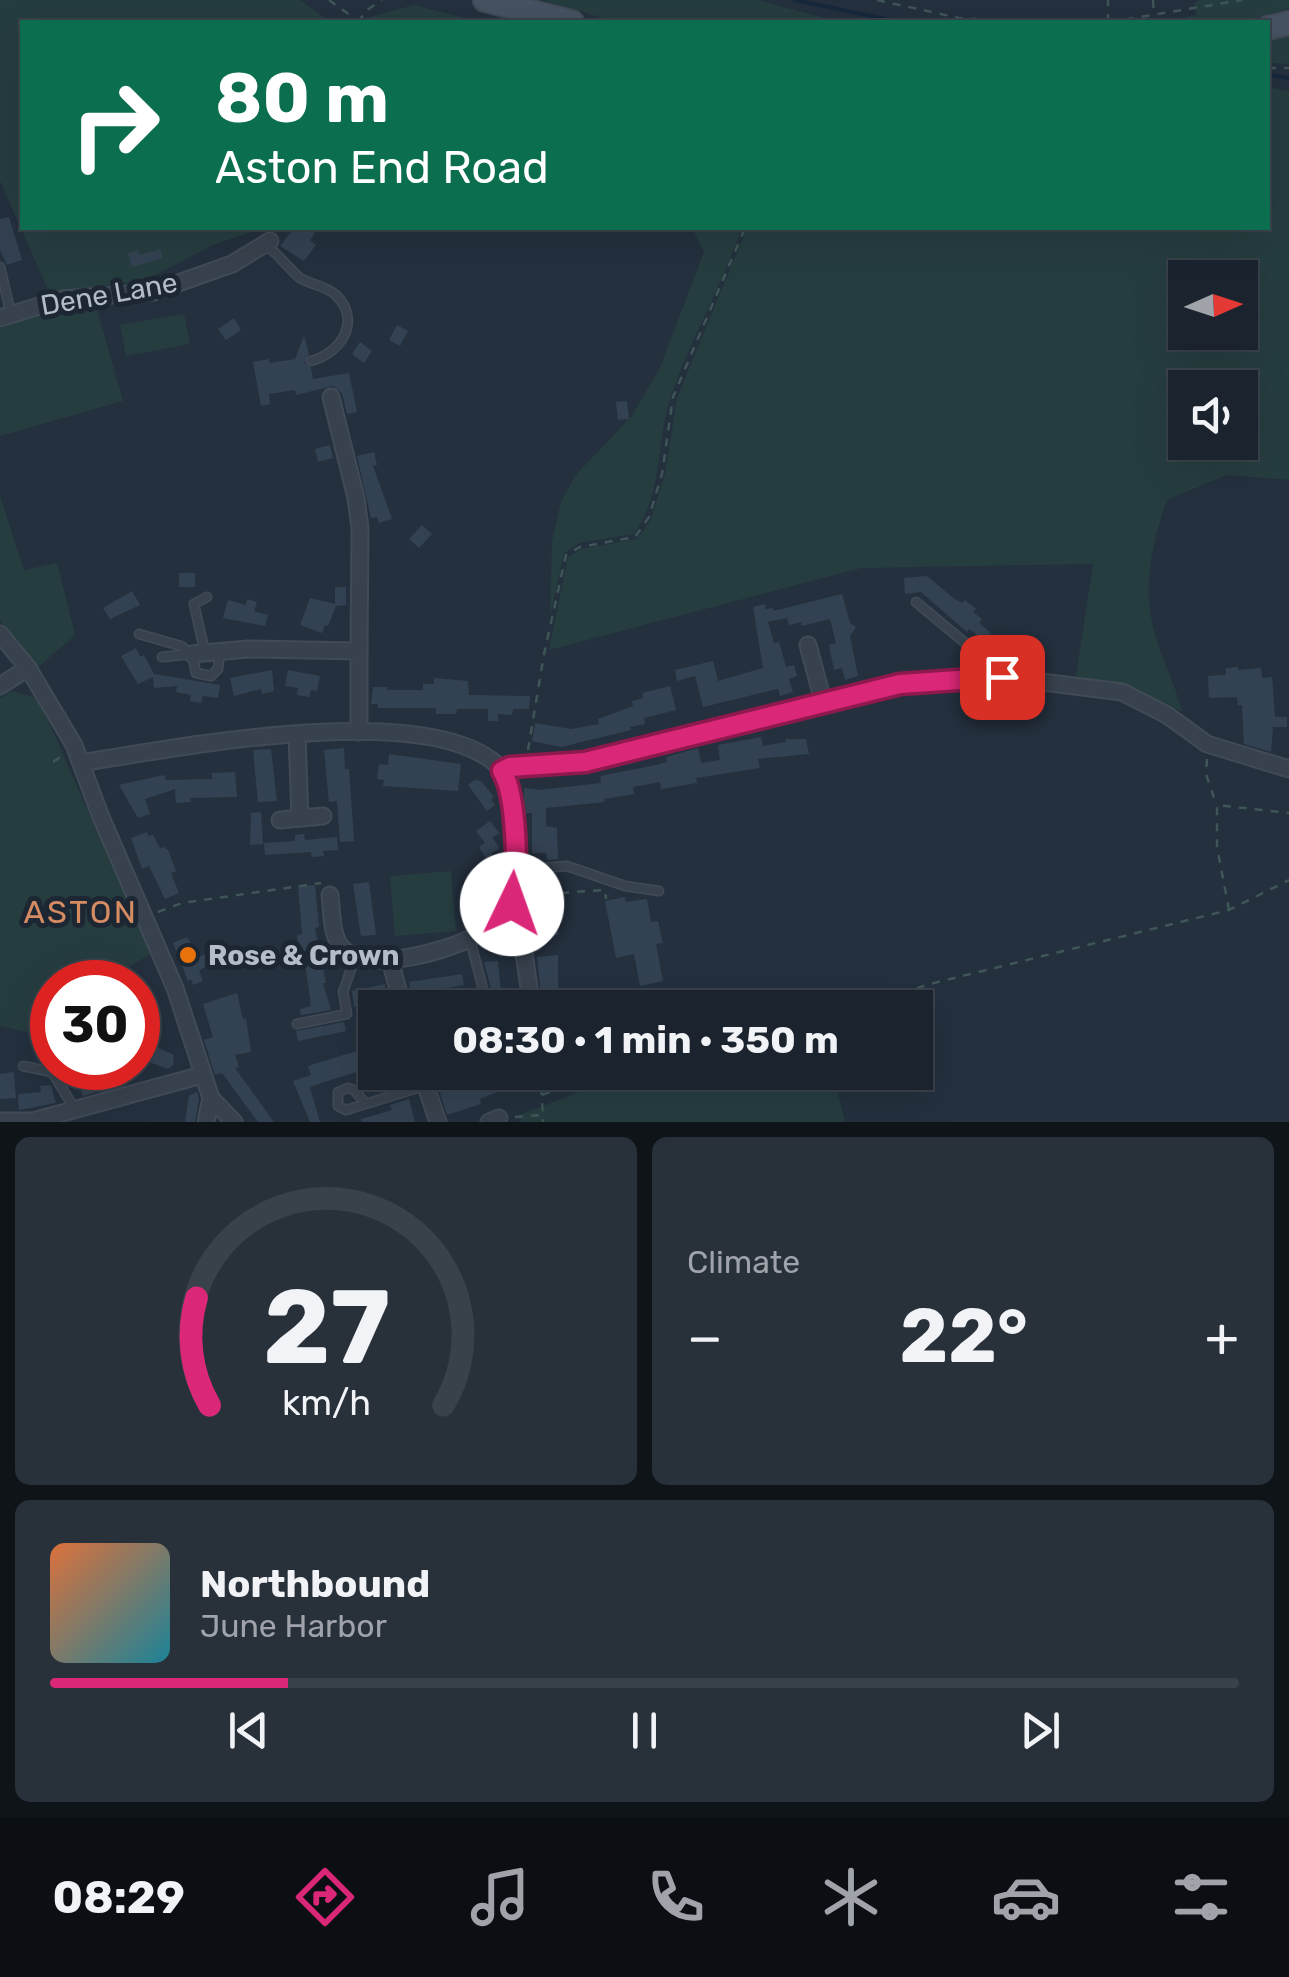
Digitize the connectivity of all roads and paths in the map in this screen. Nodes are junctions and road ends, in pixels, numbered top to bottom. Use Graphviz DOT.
graph roads {
  1 [pos="329,0"];
  2 [pos="382,0"];
  3 [pos="485,0"];
  4 [pos="877,0"];
  5 [pos="1153,0"];
  6 [pos="1216,0"];
  7 [pos="1242,0"];
  8 [pos="1212,7"];
  9 [pos="1154,17"];
  10 [pos="355,20"];
  11 [pos="360,20"];
  12 [pos="564,20"];
  13 [pos="990,20"];
  14 [pos="1127,20"];
  15 [pos="744,230"];
  16 [pos="268,243"];
  17 [pos="0,268"];
  18 [pos="5,316"];
  19 [pos="312,361"];
  20 [pos="331,397"];
  21 [pos="207,597"];
  22 [pos="916,602"];
  23 [pos="0,634"];
  24 [pos="139,634"];
  25 [pos="808,644"];
  26 [pos="359,651"];
  27 [pos="206,653"];
  28 [pos="162,657"];
  29 [pos="28,668"];
  30 [pos="975,678"];
  31 [pos="0,686"];
  32 [pos="823,701"];
  33 [pos="360,732"];
  34 [pos="297,734"];
  35 [pos="1207,744"];
  36 [pos="82,762"];
  37 [pos="525,766"];
  38 [pos="1289,769"];
  39 [pos="502,771"];
  40 [pos="1217,805"];
  41 [pos="1289,813"];
  42 [pos="323,816"];
  43 [pos="300,818"];
  44 [pos="280,820"];
  45 [pos="515,870"];
  46 [pos="553,873"];
  47 [pos="1289,880"];
  48 [pos="660,891"];
  49 [pos="330,895"];
  50 [pos="606,899"];
  51 [pos="512,904"];
  52 [pos="1229,910"];
  53 [pos="144,918"];
  54 [pos="470,939"];
  55 [pos="355,958"];
  56 [pos="390,960"];
  57 [pos="398,990"];
  58 [pos="483,990"];
  59 [pos="529,990"];
  60 [pos="912,990"];
  61 [pos="297,1024"];
  62 [pos="23,1066"];
  63 [pos="202,1075"];
  64 [pos="393,1090"];
  65 [pos="428,1090"];
  66 [pos="541,1090"];
  67 [pos="555,1090"];
  68 [pos="542,1095"];
  69 [pos="211,1098"];
  70 [pos="365,1103"];
  71 [pos="76,1111"];
  72 [pos="543,1115"];
  73 [pos="525,1116"];
  74 [pos="0,1121"];
  75 [pos="206,1122"];
  76 [pos="234,1122"];
  77 [pos="438,1122"];
  78 [pos="543,1122"];
  1 -- 10 [label="path"];
  2 -- 11 [label="path"];
  3 -- 12 [label="street"];
  4 -- 13 [label="path"];
  5 -- 9 [label="path"];
  6 -- 8 [label="path"];
  7 -- 8 [label="path"];
  8 -- 9 [label="path"];
  9 -- 14 [label="path"];
  15 -- 37 [label="path"];
  16 -- 18 [label="street, Dene Lane"];
  16 -- 19 [label="lane"];
  17 -- 18 [label="lane"];
  20 -- 26 [label="street"];
  21 -- 27 [label="lane"];
  22 -- 30 [label="lane"];
  23 -- 29 [label="street"];
  24 -- 27 [label="lane"];
  25 -- 32 [label="street"];
  26 -- 27 [label="street"];
  26 -- 33 [label="street"];
  27 -- 28 [label="lane"];
  29 -- 31 [label="street"];
  29 -- 36 [label="street"];
  30 -- 32 [label="street"];
  30 -- 35 [label="street"];
  32 -- 37 [label="street"];
  33 -- 34 [label="street"];
  33 -- 39 [label="street"];
  34 -- 36 [label="street"];
  34 -- 43 [label="street"];
  35 -- 38 [label="street"];
  35 -- 40 [label="path"];
  36 -- 53 [label="street"];
  37 -- 39 [label="street"];
  39 -- 45 [label="street"];
  40 -- 41 [label="path"];
  40 -- 52 [label="path"];
  42 -- 43 [label="street"];
  43 -- 44 [label="street"];
  45 -- 48 [label="lane"];
  45 -- 51 [label="street"];
  46 -- 50 [label="path"];
  47 -- 52 [label="path"];
  49 -- 53 [label="path"];
  49 -- 55 [label="street"];
  51 -- 54 [label="street"];
  51 -- 59 [label="street"];
  52 -- 60 [label="path"];
  53 -- 63 [label="street"];
  54 -- 56 [label="street"];
  54 -- 58 [label="lane"];
  55 -- 56 [label="street"];
  55 -- 61 [label="lane"];
  56 -- 57 [label="street"];
  62 -- 71 [label="lane"];
  63 -- 69 [label="street"];
  63 -- 71 [label="street"];
  64 -- 70 [label="lane"];
  65 -- 77 [label="street"];
  66 -- 68 [label="path"];
  67 -- 68 [label="path"];
  68 -- 72 [label="path"];
  69 -- 75 [label="street"];
  69 -- 76 [label="street"];
  71 -- 74 [label="street"];
  72 -- 73 [label="path"];
  72 -- 78 [label="path"];
}
